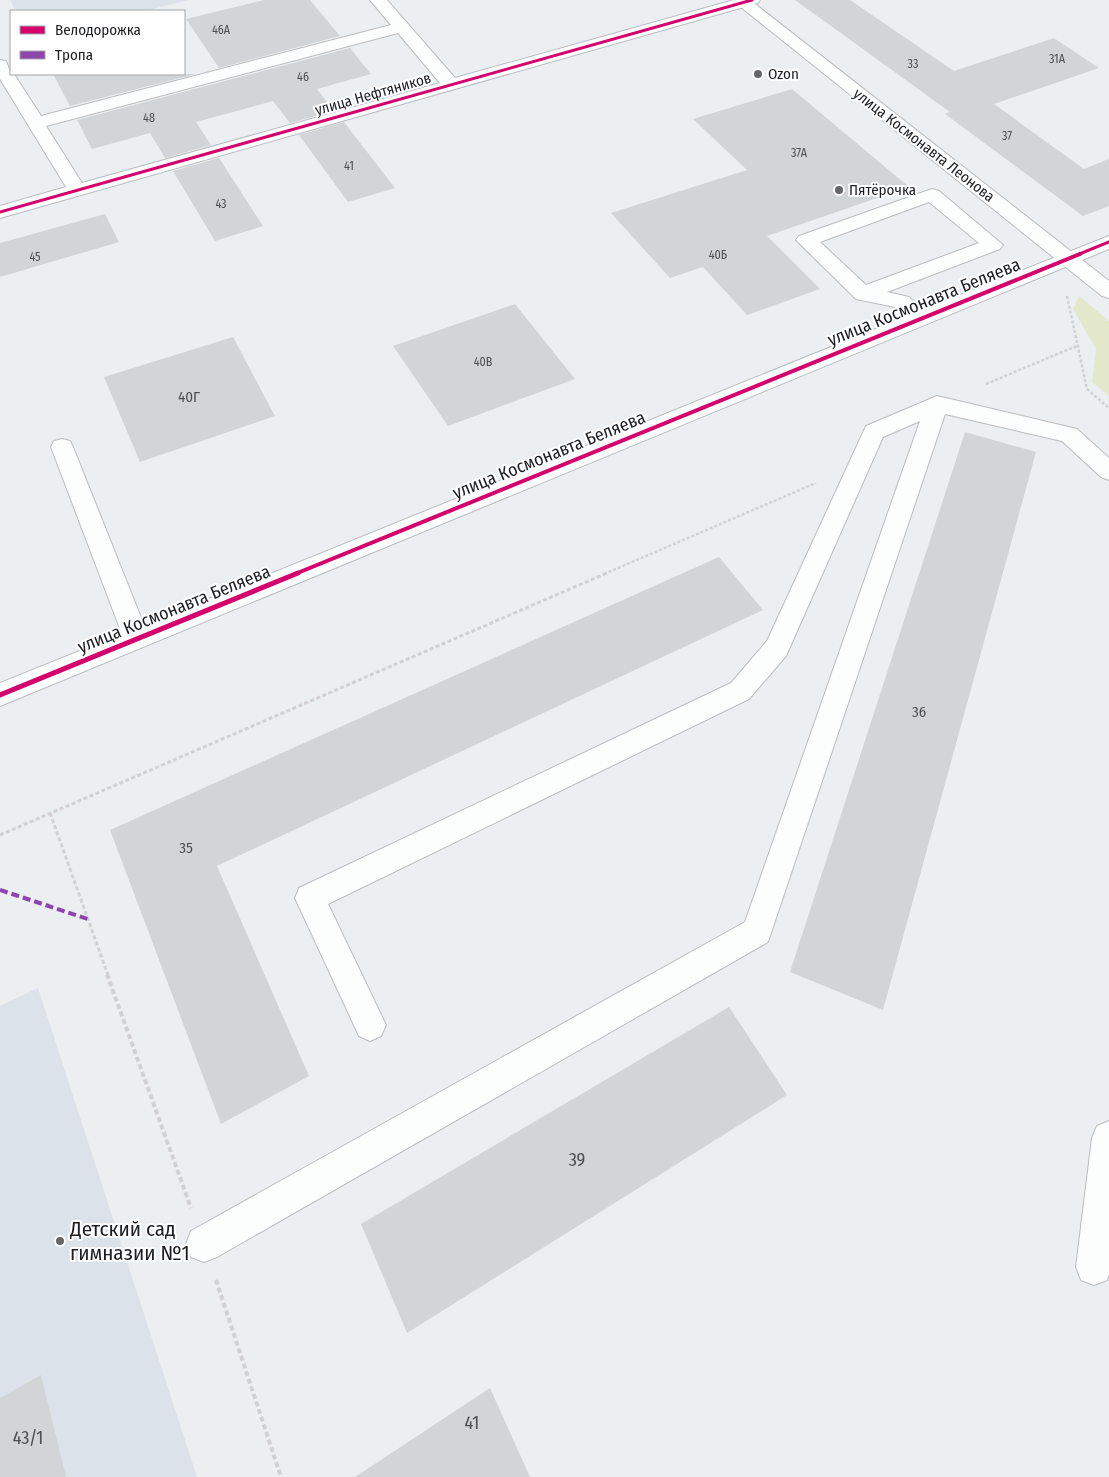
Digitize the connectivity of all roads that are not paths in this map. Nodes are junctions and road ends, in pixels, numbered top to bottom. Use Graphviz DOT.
graph roads {
  1 [pos="378,0"];
  2 [pos="745,1"];
  3 [pos="402,27"];
  4 [pos="0,64"];
  5 [pos="451,85"];
  6 [pos="36,124"];
  7 [pos="77,190"];
  8 [pos="0,212"];
  9 [pos="1109,242"];
  10 [pos="1067,258"];
  11 [pos="1109,291"];
  12 [pos="863,294"];
  13 [pos="919,319"];
  14 [pos="937,404"];
  15 [pos="62,447"];
  16 [pos="1109,471"];
  17 [pos="138,639"];
  18 [pos="0,695"];
  19 [pos="370,1024"];
  20 [pos="1109,1138"];
  21 [pos="204,1244"];
  22 [pos="1094,1267"];
  1 -- 3 [label="street"];
  2 -- 5 [label="street, улица Нефтяников"];
  2 -- 10 [label="street, улица Космонавта Леонова"];
  3 -- 5 [label="street"];
  3 -- 6 [label="street"];
  4 -- 6 [label="street"];
  5 -- 7 [label="street, улица Нефтяников"];
  6 -- 7 [label="street"];
  7 -- 8 [label="street, улица Нефтяников"];
  9 -- 10 [label="street, улица Космонавта Беляева"];
  10 -- 11 [label="street, улица Космонавта Леонова"];
  10 -- 13 [label="street, улица Космонавта Беляева"];
  12 -- 12 [label="street"];
  12 -- 13 [label="street"];
  13 -- 17 [label="street, улица Космонавта Беляева"];
  14 -- 16 [label="street"];
  14 -- 19 [label="street"];
  14 -- 21 [label="street"];
  15 -- 17 [label="street"];
  17 -- 18 [label="street, улица Космонавта Беляева"];
  20 -- 22 [label="street"];
}
